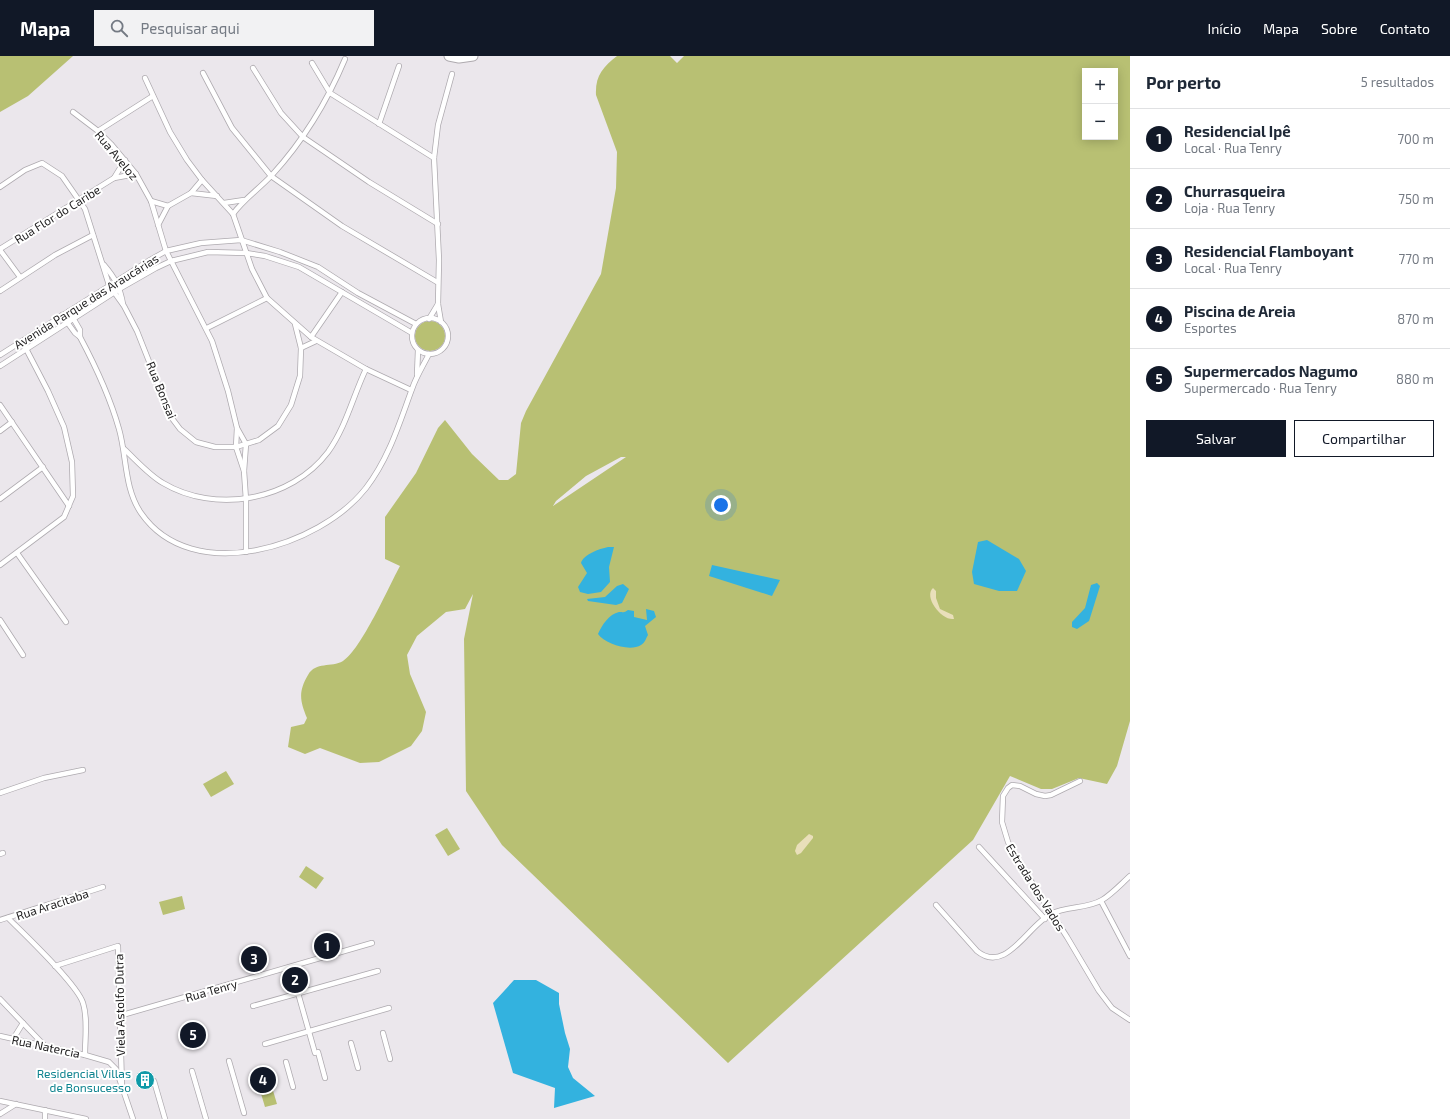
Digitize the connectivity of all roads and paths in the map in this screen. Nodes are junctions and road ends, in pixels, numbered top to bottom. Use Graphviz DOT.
graph roads {
  1 [pos="449,56"];
  2 [pos="467,57"];
  3 [pos="345,59"];
  4 [pos="312,63"];
  5 [pos="399,66"];
  6 [pos="253,68"];
  7 [pos="203,72"];
  8 [pos="452,74"];
  9 [pos="145,78"];
  10 [pos="330,93"];
  11 [pos="153,96"];
  12 [pos="74,112"];
  13 [pos="379,124"];
  14 [pos="98,131"];
  15 [pos="303,137"];
  16 [pos="434,158"];
  17 [pos="125,160"];
  18 [pos="136,174"];
  19 [pos="271,176"];
  20 [pos="114,178"];
  21 [pos="202,180"];
  22 [pos="0,187"];
  23 [pos="191,193"];
  24 [pos="216,196"];
  25 [pos="80,200"];
  26 [pos="244,200"];
  27 [pos="151,201"];
  28 [pos="224,203"];
  29 [pos="168,206"];
  30 [pos="233,214"];
  31 [pos="438,224"];
  32 [pos="158,225"];
  33 [pos="93,235"];
  34 [pos="241,240"];
  35 [pos="0,250"];
  36 [pos="166,252"];
  37 [pos="246,252"];
  38 [pos="171,261"];
  39 [pos="103,264"];
  40 [pos="20,277"];
  41 [pos="117,280"];
  42 [pos="437,282"];
  43 [pos="109,285"];
  44 [pos="121,288"];
  45 [pos="0,291"];
  46 [pos="342,292"];
  47 [pos="114,293"];
  48 [pos="266,298"];
  49 [pos="438,304"];
  50 [pos="124,306"];
  51 [pos="69,311"];
  52 [pos="62,315"];
  53 [pos="73,318"];
  54 [pos="429,318"];
  55 [pos="441,322"];
  56 [pos="66,323"];
  57 [pos="295,324"];
  58 [pos="416,324"];
  59 [pos="207,328"];
  60 [pos="412,333"];
  61 [pos="80,337"];
  62 [pos="310,337"];
  63 [pos="22,341"];
  64 [pos="316,341"];
  65 [pos="301,348"];
  66 [pos="26,349"];
  67 [pos="418,350"];
  68 [pos="429,354"];
  69 [pos="0,355"];
  70 [pos="0,366"];
  71 [pos="366,369"];
  72 [pos="417,377"];
  73 [pos="411,390"];
  74 [pos="0,405"];
  75 [pos="12,422"];
  76 [pos="237,428"];
  77 [pos="0,431"];
  78 [pos="246,444"];
  79 [pos="236,447"];
  80 [pos="124,449"];
  81 [pos="43,467"];
  82 [pos="244,471"];
  83 [pos="0,499"];
  84 [pos="246,499"];
  85 [pos="68,506"];
  86 [pos="246,552"];
  87 [pos="17,553"];
  88 [pos="0,565"];
  89 [pos="0,620"];
  90 [pos="66,622"];
  91 [pos="23,655"];
  92 [pos="83,770"];
  93 [pos="1080,781"];
  94 [pos="0,793"];
  95 [pos="978,847"];
  96 [pos="1130,876"];
  97 [pos="103,888"];
  98 [pos="1101,901"];
  99 [pos="936,905"];
  100 [pos="1051,914"];
  101 [pos="8,918"];
  102 [pos="1045,919"];
  103 [pos="0,920"];
  104 [pos="372,944"];
  105 [pos="1130,956"];
  106 [pos="54,966"];
  107 [pos="378,971"];
  108 [pos="298,993"];
  109 [pos="0,999"];
  110 [pos="253,1006"];
  111 [pos="389,1008"];
  112 [pos="119,1016"];
  113 [pos="1130,1020"];
  114 [pos="23,1023"];
  115 [pos="309,1031"];
  116 [pos="383,1033"];
  117 [pos="0,1036"];
  118 [pos="13,1039"];
  119 [pos="351,1043"];
  120 [pos="265,1044"];
  121 [pos="45,1046"];
  122 [pos="85,1055"];
  123 [pos="390,1059"];
  124 [pos="229,1061"];
  125 [pos="286,1062"];
  126 [pos="358,1068"];
  127 [pos="192,1071"];
  128 [pos="325,1078"];
  129 [pos="154,1081"];
  130 [pos="293,1087"];
  131 [pos="122,1088"];
  132 [pos="0,1101"];
  133 [pos="16,1104"];
  134 [pos="46,1110"];
  135 [pos="244,1113"];
  136 [pos="0,1114"];
  137 [pos="45,1119"];
  138 [pos="86,1119"];
  139 [pos="132,1119"];
  140 [pos="166,1119"];
  141 [pos="206,1119"];
  1 -- 2 [label="highway"];
  3 -- 10 [label="street"];
  4 -- 10 [label="street"];
  5 -- 13 [label="street"];
  6 -- 15 [label="street"];
  7 -- 19 [label="street"];
  8 -- 16 [label="street"];
  9 -- 11 [label="street"];
  10 -- 13 [label="street"];
  10 -- 15 [label="street"];
  11 -- 14 [label="street"];
  11 -- 21 [label="street"];
  12 -- 14 [label="street, Rua Aveloz"];
  13 -- 16 [label="street"];
  14 -- 17 [label="street, Rua Aveloz"];
  15 -- 19 [label="street"];
  15 -- 31 [label="street"];
  16 -- 31 [label="street"];
  17 -- 18 [label="street, Rua Aveloz"];
  17 -- 20 [label="street"];
  18 -- 20 [label="street"];
  18 -- 27 [label="street, Rua Aveloz"];
  19 -- 26 [label="street"];
  19 -- 42 [label="street"];
  20 -- 25 [label="street, Rua Flor do Caribe"];
  21 -- 23 [label="street"];
  21 -- 24 [label="street"];
  22 -- 25 [label="street"];
  23 -- 24 [label="street"];
  23 -- 29 [label="street"];
  24 -- 28 [label="street"];
  25 -- 33 [label="street"];
  25 -- 35 [label="street, Rua Flor do Caribe"];
  26 -- 28 [label="street"];
  26 -- 30 [label="street"];
  27 -- 29 [label="street"];
  27 -- 32 [label="street, Rua Aveloz"];
  28 -- 30 [label="street"];
  29 -- 32 [label="street"];
  30 -- 34 [label="street"];
  31 -- 42 [label="street"];
  32 -- 36 [label="street, Rua Aveloz"];
  33 -- 39 [label="street"];
  33 -- 40 [label="street"];
  34 -- 36 [label="street, Avenida Parque das Araucárias"];
  34 -- 37 [label="street"];
  34 -- 58 [label="street, Avenida Parque das Araucárias"];
  35 -- 40 [label="street"];
  36 -- 38 [label="street, Rua Aveloz"];
  36 -- 41 [label="street, Avenida Parque das Araucárias"];
  37 -- 38 [label="street, Avenida Parque das Araucárias"];
  37 -- 46 [label="street, Avenida Parque das Araucárias"];
  37 -- 48 [label="street"];
  38 -- 44 [label="street, Avenida Parque das Araucárias"];
  38 -- 59 [label="street, Rua Aveloz"];
  39 -- 41 [label="street"];
  39 -- 43 [label="street"];
  40 -- 45 [label="street"];
  41 -- 43 [label="street, Avenida Parque das Araucárias"];
  41 -- 44 [label="street"];
  42 -- 49 [label="street"];
  43 -- 47 [label="street"];
  43 -- 51 [label="street, Avenida Parque das Araucárias"];
  44 -- 47 [label="street, Avenida Parque das Araucárias"];
  44 -- 50 [label="street"];
  46 -- 60 [label="street, Avenida Parque das Araucárias"];
  46 -- 62 [label="street"];
  47 -- 50 [label="street"];
  47 -- 53 [label="street, Avenida Parque das Araucárias"];
  48 -- 57 [label="street"];
  48 -- 59 [label="street"];
  49 -- 54 [label="street"];
  49 -- 55 [label="street"];
  50 -- 79 [label="street, Rua Bonsai"];
  51 -- 52 [label="street, Avenida Parque das Araucárias"];
  51 -- 53 [label="street"];
  52 -- 56 [label="street"];
  52 -- 63 [label="street, Avenida Parque das Araucárias"];
  53 -- 56 [label="street, Avenida Parque das Araucárias"];
  53 -- 61 [label="street"];
  54 -- 55 [label="street"];
  54 -- 58 [label="street"];
  55 -- 68 [label="street"];
  56 -- 61 [label="street"];
  56 -- 66 [label="street, Avenida Parque das Araucárias"];
  57 -- 62 [label="street"];
  57 -- 65 [label="street, Rua Bonsai"];
  58 -- 60 [label="street"];
  59 -- 76 [label="street, Rua Aveloz"];
  60 -- 67 [label="street"];
  61 -- 80 [label="street"];
  62 -- 64 [label="street"];
  63 -- 66 [label="street"];
  63 -- 69 [label="street, Avenida Parque das Araucárias"];
  64 -- 65 [label="street"];
  64 -- 71 [label="street"];
  65 -- 78 [label="street, Rua Bonsai"];
  66 -- 70 [label="street, Avenida Parque das Araucárias"];
  66 -- 85 [label="street"];
  67 -- 68 [label="street"];
  67 -- 72 [label="street"];
  68 -- 72 [label="street"];
  71 -- 73 [label="street"];
  71 -- 84 [label="street"];
  72 -- 73 [label="street"];
  73 -- 86 [label="street"];
  74 -- 75 [label="street"];
  75 -- 77 [label="street"];
  75 -- 81 [label="street"];
  76 -- 78 [label="street"];
  76 -- 79 [label="street"];
  78 -- 79 [label="street, Rua Bonsai"];
  78 -- 82 [label="street"];
  79 -- 82 [label="street"];
  80 -- 84 [label="street"];
  80 -- 86 [label="street"];
  81 -- 83 [label="street"];
  81 -- 85 [label="street"];
  82 -- 84 [label="street"];
  84 -- 86 [label="street"];
  85 -- 87 [label="street"];
  87 -- 88 [label="street"];
  87 -- 90 [label="street"];
  89 -- 91 [label="street"];
  92 -- 94 [label="street"];
  93 -- 100 [label="street, Estrada dos Vados"];
  95 -- 102 [label="street"];
  96 -- 98 [label="street"];
  97 -- 101 [label="street, Rua Aracitaba"];
  98 -- 100 [label="street"];
  98 -- 105 [label="street"];
  99 -- 102 [label="street"];
  100 -- 102 [label="street"];
  100 -- 113 [label="street, Estrada dos Vados"];
  101 -- 103 [label="street, Rua Aracitaba"];
  101 -- 106 [label="street"];
  104 -- 112 [label="street, Rua Tenry"];
  106 -- 112 [label="street, Viela Astolfo Dutra"];
  106 -- 122 [label="street"];
  107 -- 108 [label="street"];
  108 -- 110 [label="street"];
  108 -- 115 [label="street"];
  109 -- 114 [label="street"];
  111 -- 115 [label="street"];
  112 -- 131 [label="street, Viela Astolfo Dutra"];
  114 -- 118 [label="street"];
  114 -- 121 [label="street"];
  115 -- 120 [label="street"];
  115 -- 128 [label="street"];
  116 -- 123 [label="street"];
  117 -- 118 [label="street, Rua Natercia"];
  118 -- 121 [label="street, Rua Natercia"];
  119 -- 126 [label="street"];
  121 -- 122 [label="street, Rua Natercia"];
  122 -- 131 [label="street, Rua Natercia"];
  124 -- 135 [label="street"];
  125 -- 130 [label="street"];
  127 -- 141 [label="street"];
  129 -- 140 [label="street"];
  131 -- 139 [label="street, Rua Natercia"];
  132 -- 133 [label="street"];
  133 -- 134 [label="street"];
  133 -- 136 [label="street"];
  134 -- 137 [label="street"];
  134 -- 138 [label="street"];
}
